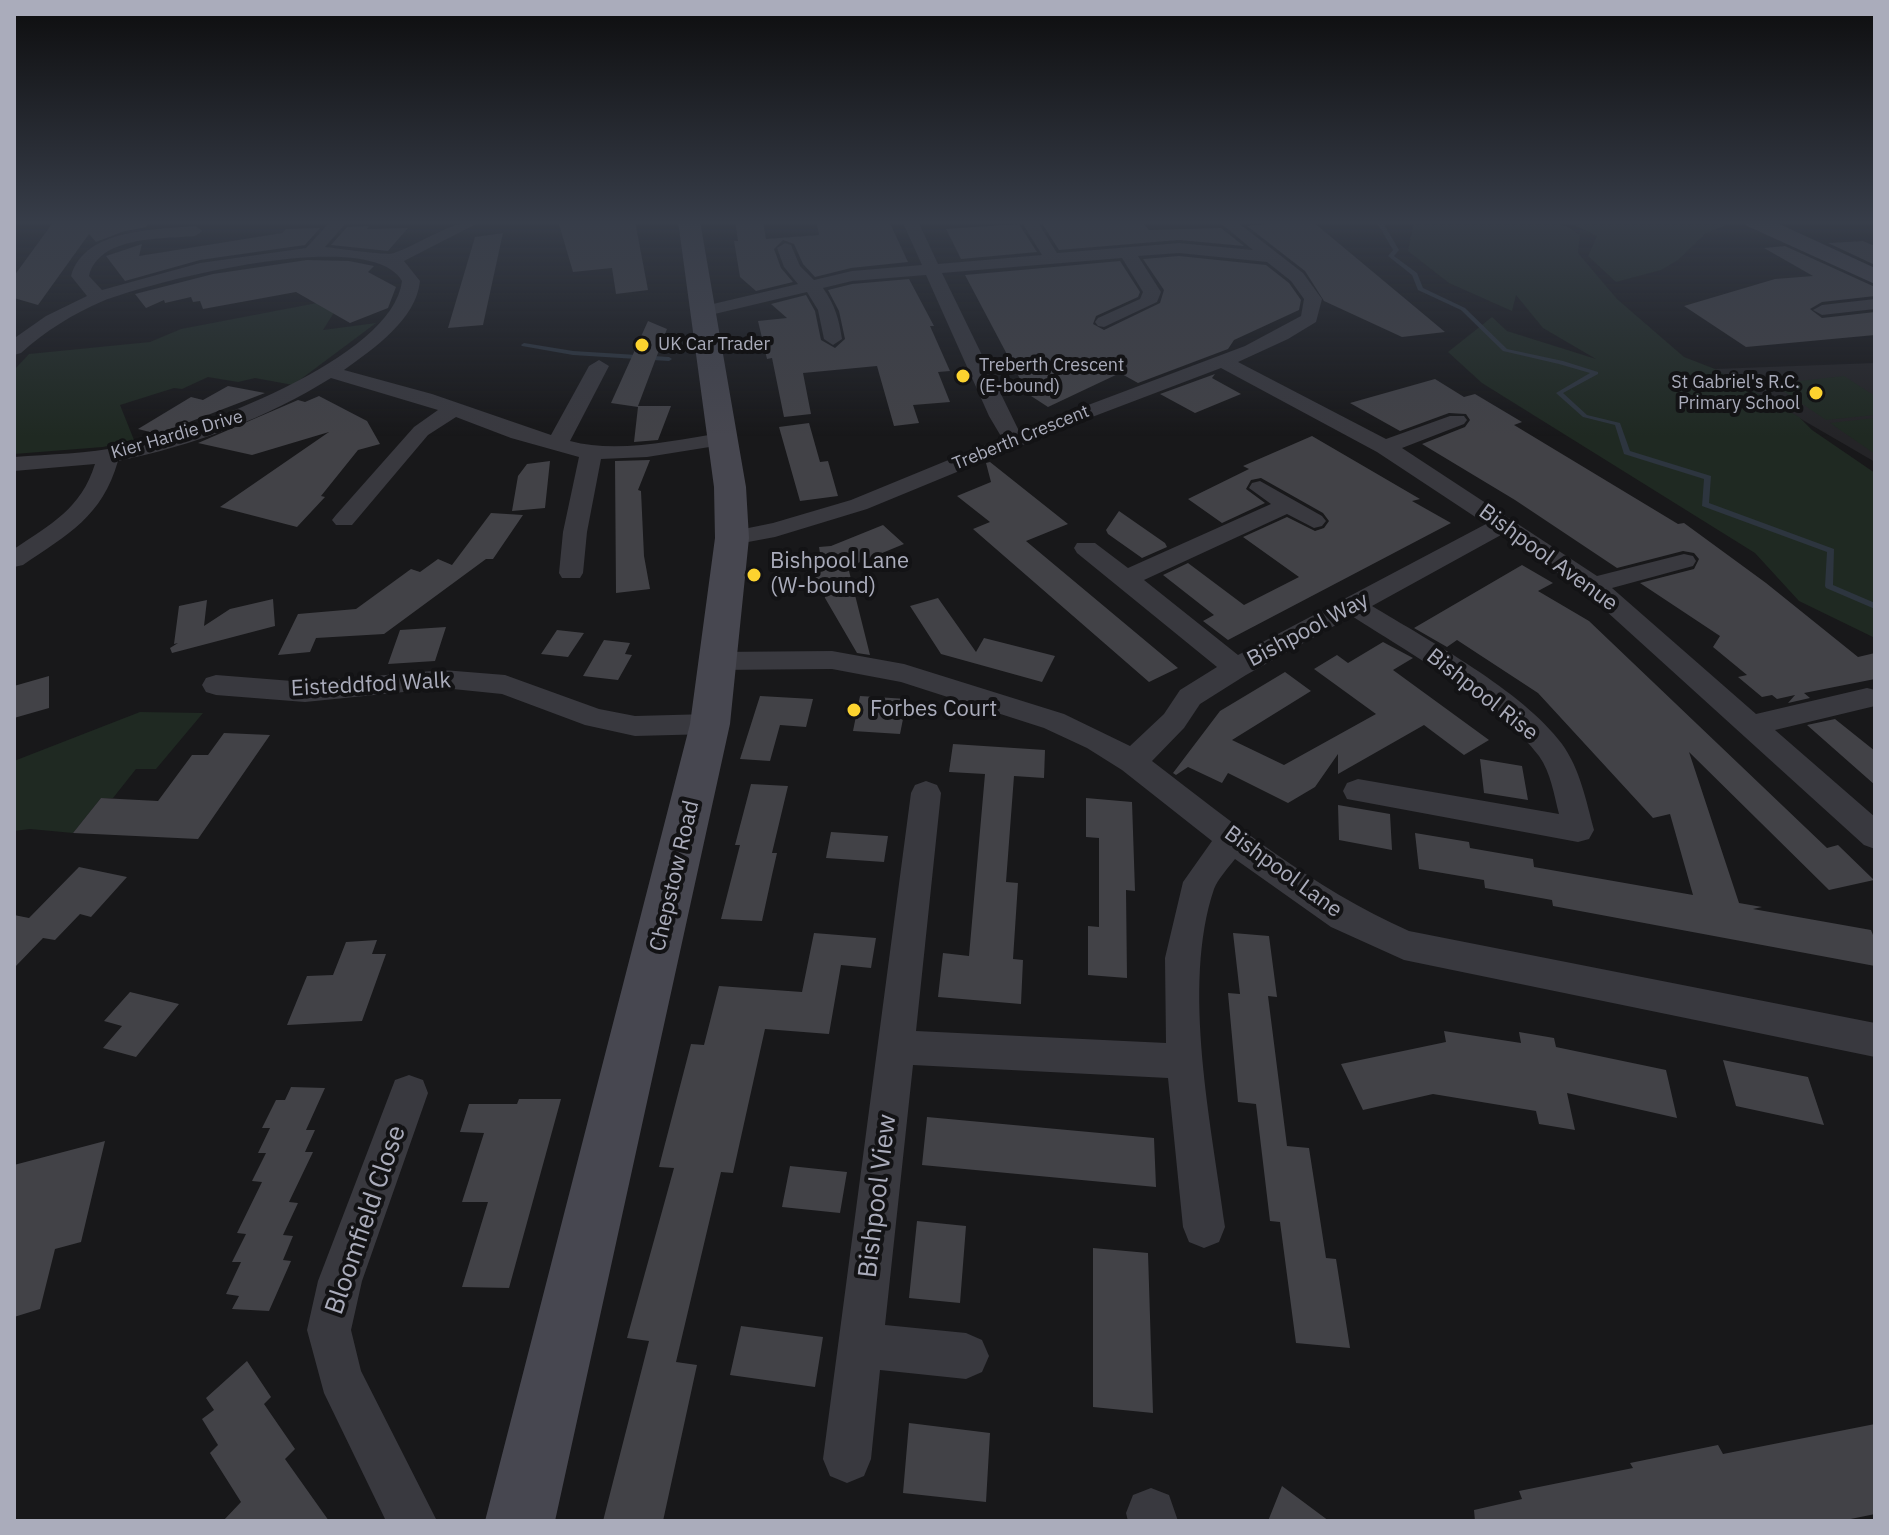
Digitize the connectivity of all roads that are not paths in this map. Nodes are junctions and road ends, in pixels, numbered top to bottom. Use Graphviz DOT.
graph roads {
  1 [pos="94,293"];
  2 [pos="111,293"];
  3 [pos="409,293"];
  4 [pos="699,293"];
  5 [pos="779,293"];
  6 [pos="815,293"];
  7 [pos="943,293"];
  8 [pos="1152,293"];
  9 [pos="1310,293"];
  10 [pos="99,296"];
  11 [pos="1875,304"];
  12 [pos="1822,310"];
  13 [pos="702,312"];
  14 [pos="1085,312"];
  15 [pos="1104,322"];
  16 [pos="1122,332"];
  17 [pos="833,339"];
  18 [pos="14,349"];
  19 [pos="1222,361"];
  20 [pos="599,366"];
  21 [pos="330,372"];
  22 [pos="454,409"];
  23 [pos="1457,420"];
  24 [pos="722,439"];
  25 [pos="1014,440"];
  26 [pos="557,445"];
  27 [pos="1385,447"];
  28 [pos="591,453"];
  29 [pos="108,456"];
  30 [pos="14,464"];
  31 [pos="1260,488"];
  32 [pos="1288,505"];
  33 [pos="344,520"];
  34 [pos="1314,521"];
  35 [pos="1504,524"];
  36 [pos="732,538"];
  37 [pos="1086,548"];
  38 [pos="14,560"];
  39 [pos="1684,561"];
  40 [pos="571,573"];
  41 [pos="1126,579"];
  42 [pos="1593,585"];
  43 [pos="1354,606"];
  44 [pos="716,661"];
  45 [pos="1236,668"];
  46 [pos="216,685"];
  47 [pos="1867,698"];
  48 [pos="710,724"];
  49 [pos="1753,725"];
  50 [pos="1133,762"];
  51 [pos="1358,791"];
  52 [pos="926,793"];
  53 [pos="1875,836"];
  54 [pos="1234,837"];
  55 [pos="1875,1040"];
  56 [pos="896,1047"];
  57 [pos="1185,1061"];
  58 [pos="409,1093"];
  59 [pos="1204,1227"];
  60 [pos="861,1345"];
  61 [pos="966,1356"];
  62 [pos="847,1459"];
  63 [pos="412,1521"];
  64 [pos="520,1521"];
  1 -- 10 [label="street"];
  2 -- 10 [label="street"];
  3 -- 21 [label="street, Kier Hardie Drive"];
  4 -- 13 [label="main road, Chepstow Road"];
  5 -- 13 [label="street"];
  6 -- 17 [label="street"];
  7 -- 25 [label="street"];
  8 -- 15 [label="street"];
  9 -- 19 [label="street, Treberth Crescent"];
  10 -- 18 [label="street"];
  11 -- 12 [label="street"];
  13 -- 24 [label="main road, Chepstow Road"];
  14 -- 15 [label="street"];
  15 -- 16 [label="street"];
  19 -- 25 [label="street, Treberth Crescent"];
  19 -- 27 [label="street, Bishpool Avenue"];
  20 -- 26 [label="street"];
  21 -- 22 [label="street"];
  21 -- 29 [label="street, Kier Hardie Drive"];
  22 -- 26 [label="street"];
  22 -- 33 [label="street"];
  23 -- 27 [label="street"];
  24 -- 28 [label="street"];
  24 -- 36 [label="main road, Chepstow Road"];
  25 -- 36 [label="street, Treberth Crescent"];
  26 -- 28 [label="street"];
  27 -- 35 [label="street, Bishpool Avenue"];
  28 -- 40 [label="street"];
  29 -- 30 [label="street, Kier Hardie Drive"];
  29 -- 38 [label="street"];
  31 -- 32 [label="street"];
  32 -- 34 [label="street"];
  32 -- 41 [label="street"];
  35 -- 42 [label="street, Bishpool Avenue"];
  35 -- 43 [label="street, Bishpool Way"];
  36 -- 44 [label="main road, Chepstow Road"];
  37 -- 41 [label="street"];
  39 -- 42 [label="street"];
  41 -- 45 [label="street"];
  42 -- 49 [label="street, Bishpool Avenue"];
  43 -- 45 [label="street, Bishpool Way"];
  43 -- 51 [label="street, Bishpool Rise"];
  44 -- 48 [label="main road, Chepstow Road"];
  44 -- 50 [label="street, Bishpool Lane"];
  45 -- 50 [label="street, Bishpool Way"];
  46 -- 48 [label="street, Eisteddfod Walk"];
  47 -- 49 [label="street"];
  48 -- 64 [label="main road, Chepstow Road"];
  49 -- 53 [label="street, Bishpool Avenue"];
  50 -- 54 [label="street, Bishpool Lane"];
  52 -- 56 [label="street, Bishpool View"];
  54 -- 55 [label="street, Bishpool Lane"];
  54 -- 57 [label="street"];
  56 -- 57 [label="street"];
  56 -- 60 [label="street, Bishpool View"];
  57 -- 59 [label="street"];
  58 -- 63 [label="street, Bloomfield Close"];
  60 -- 61 [label="street"];
  60 -- 62 [label="street, Bishpool View"];
}
